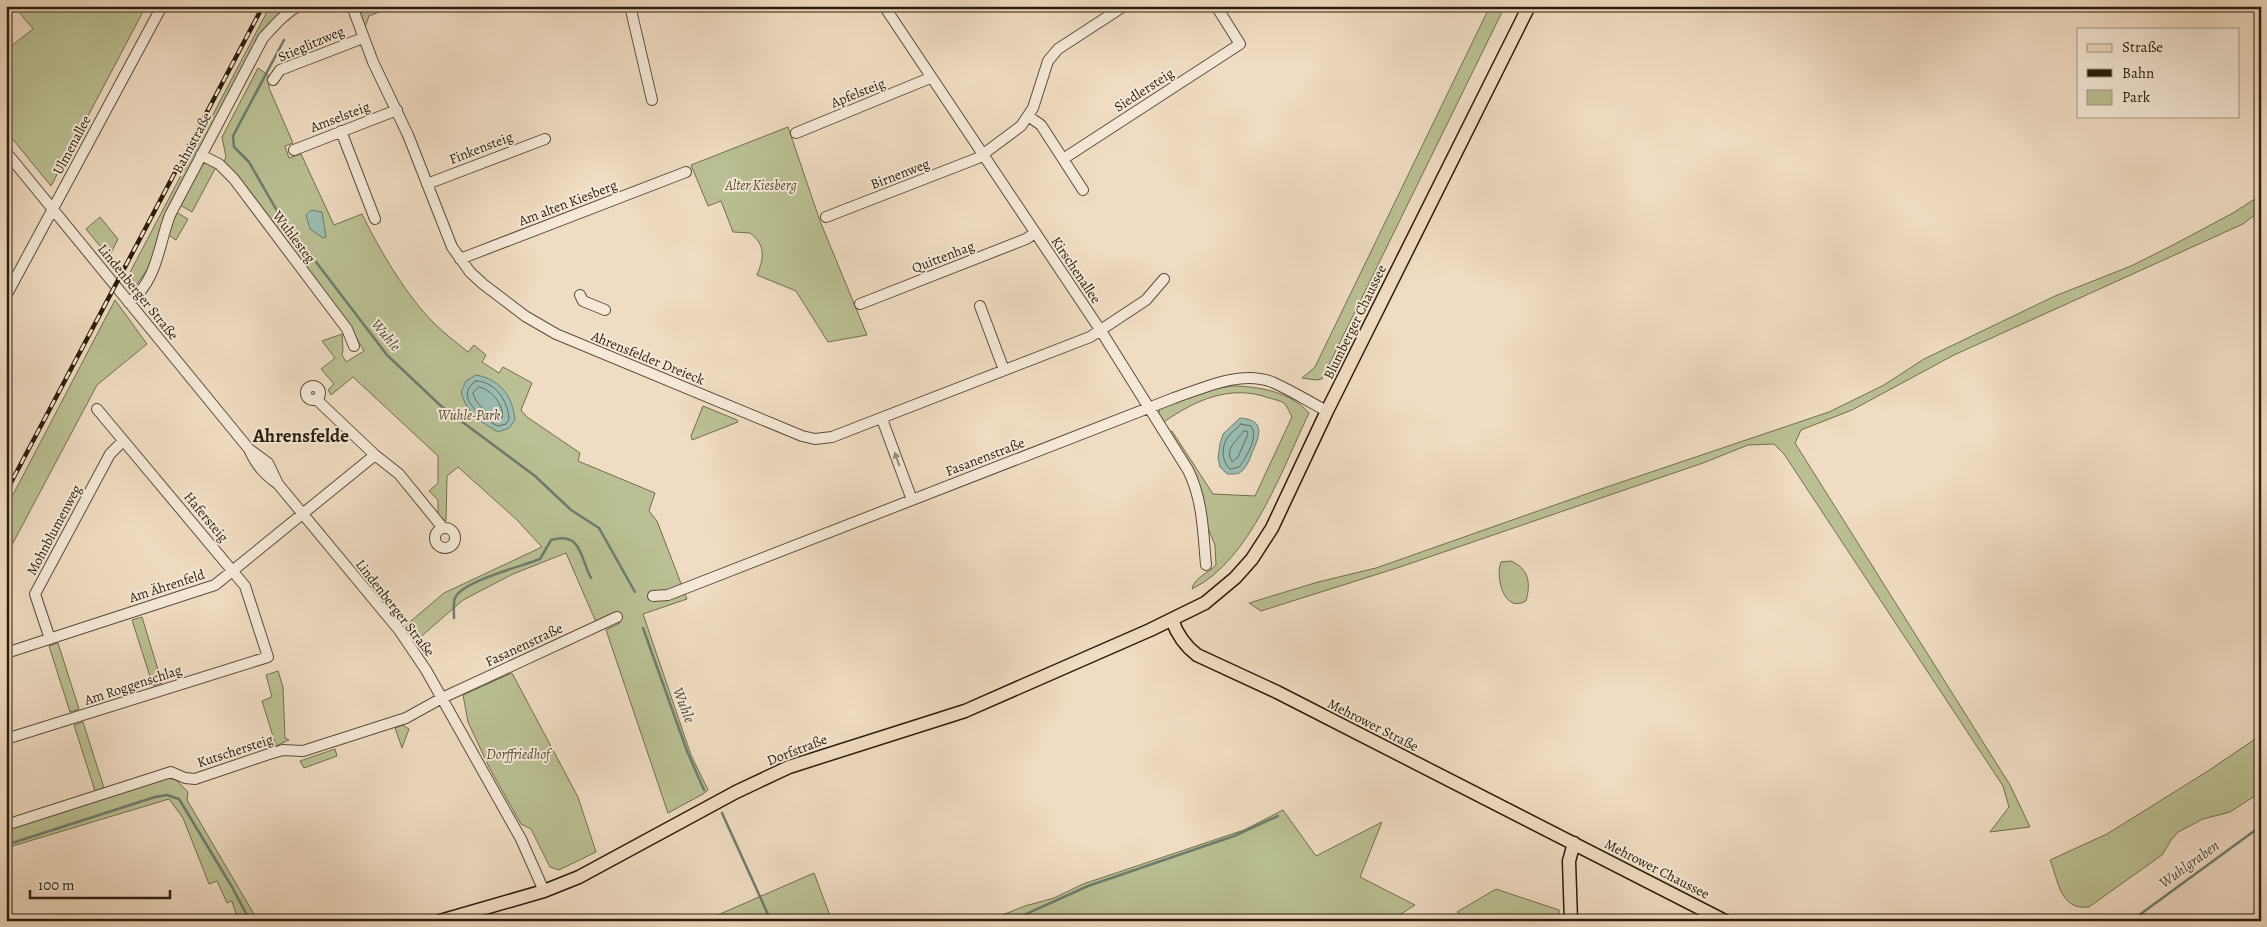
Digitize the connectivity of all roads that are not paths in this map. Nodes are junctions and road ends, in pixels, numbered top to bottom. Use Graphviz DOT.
graph roads {
  1 [pos="162,6"];
  2 [pos="298,6"];
  3 [pos="352,6"];
  4 [pos="630,6"];
  5 [pos="884,6"];
  6 [pos="1124,6"];
  7 [pos="1216,6"];
  8 [pos="1529,6"];
  9 [pos="363,38"];
  10 [pos="930,78"];
  11 [pos="273,80"];
  12 [pos="652,100"];
  13 [pos="397,110"];
  14 [pos="1028,116"];
  15 [pos="341,131"];
  16 [pos="796,133"];
  17 [pos="545,139"];
  18 [pos="294,150"];
  19 [pos="6,152"];
  20 [pos="983,154"];
  21 [pos="201,155"];
  22 [pos="1063,159"];
  23 [pos="686,172"];
  24 [pos="427,184"];
  25 [pos="1083,190"];
  26 [pos="53,210"];
  27 [pos="826,217"];
  28 [pos="375,219"];
  29 [pos="1035,233"];
  30 [pos="460,260"];
  31 [pos="1164,279"];
  32 [pos="580,295"];
  33 [pos="6,296"];
  34 [pos="129,303"];
  35 [pos="860,304"];
  36 [pos="980,306"];
  37 [pos="605,310"];
  38 [pos="1100,331"];
  39 [pos="354,346"];
  40 [pos="1004,370"];
  41 [pos="316,399"];
  42 [pos="1149,408"];
  43 [pos="97,409"];
  44 [pos="1327,411"];
  45 [pos="882,419"];
  46 [pos="123,441"];
  47 [pos="375,455"];
  48 [pos="912,500"];
  49 [pos="303,515"];
  50 [pos="443,528"];
  51 [pos="1206,565"];
  52 [pos="233,570"];
  53 [pos="654,596"];
  54 [pos="617,618"];
  55 [pos="1172,620"];
  56 [pos="50,639"];
  57 [pos="6,653"];
  58 [pos="268,657"];
  59 [pos="442,698"];
  60 [pos="6,739"];
  61 [pos="6,825"];
  62 [pos="1574,843"];
  63 [pos="544,892"];
  64 [pos="440,921"];
  65 [pos="1571,921"];
  66 [pos="1725,921"];
  1 -- 26 [label="street, Ulmenallee"];
  2 -- 21 [label="street, Bahnstraße"];
  3 -- 9 [label="street, Ahrensfelder Dreieck"];
  4 -- 12 [label="street"];
  5 -- 10 [label="street, Kirschenallee"];
  6 -- 14 [label="street"];
  7 -- 22 [label="street, Siedlersteig"];
  8 -- 44 [label="main road, Blumberger Chaussee"];
  9 -- 11 [label="street, Stieglitzweg"];
  9 -- 13 [label="street, Ahrensfelder Dreieck"];
  10 -- 16 [label="street, Apfelsteig"];
  10 -- 20 [label="street, Kirschenallee"];
  13 -- 15 [label="street, Amselsteig"];
  13 -- 24 [label="street, Ahrensfelder Dreieck"];
  14 -- 20 [label="street, Birnenweg"];
  14 -- 22 [label="street"];
  15 -- 18 [label="street, Amselsteig"];
  15 -- 28 [label="street"];
  17 -- 24 [label="street, Finkensteig"];
  19 -- 26 [label="street, Lindenberger Straße"];
  20 -- 27 [label="street, Birnenweg"];
  20 -- 29 [label="street, Kirschenallee"];
  21 -- 34 [label="street, Bahnstraße"];
  21 -- 39 [label="street, Wuhlesteg"];
  22 -- 25 [label="street"];
  23 -- 30 [label="street, Am alten Kiesberg"];
  24 -- 30 [label="street, Ahrensfelder Dreieck"];
  26 -- 33 [label="street, Ulmenallee"];
  26 -- 34 [label="street, Lindenberger Straße"];
  29 -- 35 [label="street, Quittenhag"];
  29 -- 38 [label="street, Kirschenallee"];
  30 -- 45 [label="street, Ahrensfelder Dreieck"];
  31 -- 38 [label="street, Ahrensfelder Dreieck"];
  32 -- 37 [label="street"];
  34 -- 49 [label="street, Lindenberger Straße"];
  36 -- 40 [label="street"];
  38 -- 40 [label="street, Ahrensfelder Dreieck"];
  38 -- 42 [label="street, Kirschenallee"];
  40 -- 45 [label="street, Ahrensfelder Dreieck"];
  41 -- 47 [label="street"];
  42 -- 44 [label="street, Fasanenstraße"];
  42 -- 48 [label="street, Fasanenstraße"];
  42 -- 51 [label="street, Kirschenallee"];
  43 -- 46 [label="street, Hafersteig"];
  44 -- 55 [label="main road, Blumberger Chaussee"];
  48 -- 45 [label="street, one-way"];
  46 -- 52 [label="street, Hafersteig"];
  46 -- 56 [label="street, Mohnblumenweg"];
  47 -- 49 [label="street, Am Ährenfeld"];
  47 -- 50 [label="street"];
  48 -- 53 [label="street, Fasanenstraße"];
  49 -- 52 [label="street, Am Ährenfeld"];
  49 -- 59 [label="street, Lindenberger Straße"];
  52 -- 56 [label="street, Am Ährenfeld"];
  52 -- 58 [label="street, Hafersteig"];
  54 -- 59 [label="street, Fasanenstraße"];
  55 -- 62 [label="main road, Mehrower Straße"];
  55 -- 63 [label="main road, Dorfstraße"];
  56 -- 57 [label="street, Am Ährenfeld"];
  58 -- 60 [label="street, Am Roggenschlag"];
  59 -- 61 [label="street, Kutschersteig"];
  59 -- 63 [label="street, Lindenberger Straße"];
  62 -- 65 [label="main road"];
  62 -- 66 [label="main road, Mehrower Chaussee"];
  63 -- 64 [label="main road, Dorfstraße"];
}
